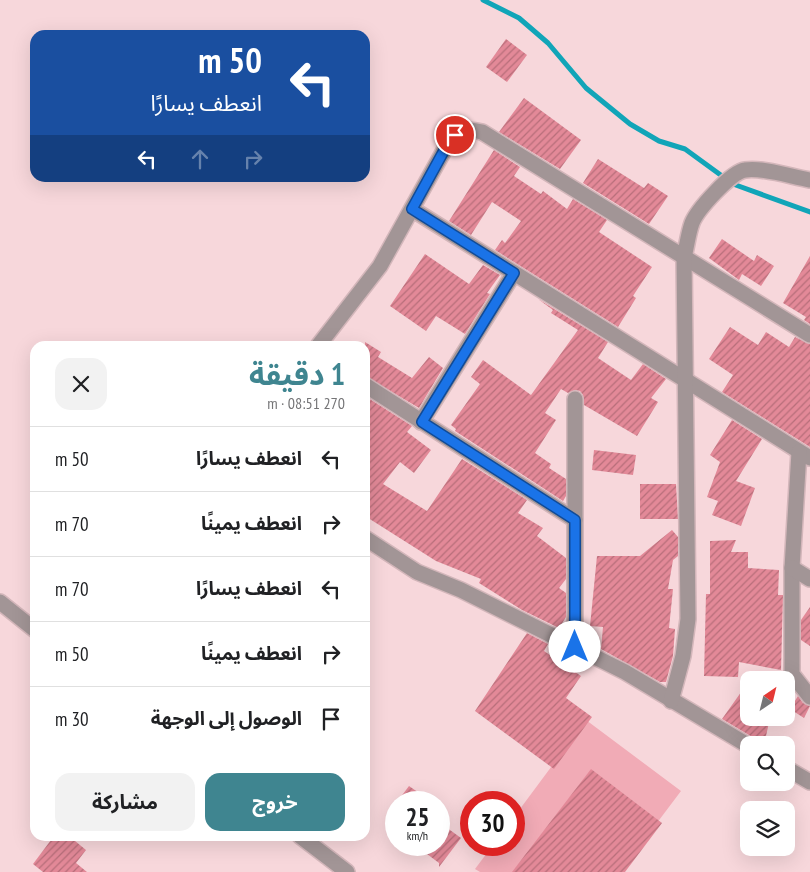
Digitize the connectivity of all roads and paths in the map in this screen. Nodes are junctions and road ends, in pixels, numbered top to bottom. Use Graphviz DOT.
graph roads {
  1 [pos="810,180"];
  2 [pos="412,209"];
  3 [pos="684,257"];
  4 [pos="514,273"];
  5 [pos="810,335"];
  6 [pos="322,341"];
  7 [pos="685,381"];
  8 [pos="370,387"];
  9 [pos="576,399"];
  10 [pos="422,422"];
  11 [pos="805,455"];
  12 [pos="575,520"];
  13 [pos="370,541"];
  14 [pos="792,568"];
  15 [pos="810,579"];
  16 [pos="0,602"];
  17 [pos="30,626"];
  18 [pos="575,647"];
  19 [pos="810,697"];
  20 [pos="671,701"];
  21 [pos="740,741"];
  22 [pos="795,773"];
  23 [pos="810,782"];
  24 [pos="307,841"];
  25 [pos="347,872"];
  1 -- 3 [label="street"];
  2 -- 3 [label="street"];
  2 -- 4 [label="street"];
  2 -- 6 [label="street"];
  3 -- 5 [label="street"];
  3 -- 7 [label="street"];
  4 -- 7 [label="street"];
  4 -- 10 [label="street"];
  7 -- 11 [label="street"];
  7 -- 20 [label="street"];
  8 -- 10 [label="street"];
  9 -- 12 [label="street"];
  10 -- 12 [label="street"];
  11 -- 14 [label="street"];
  12 -- 18 [label="street"];
  13 -- 18 [label="street"];
  14 -- 15 [label="street"];
  14 -- 19 [label="street"];
  16 -- 17 [label="street"];
  18 -- 20 [label="street"];
  20 -- 21 [label="street"];
  22 -- 23 [label="street"];
  24 -- 25 [label="street"];
}
